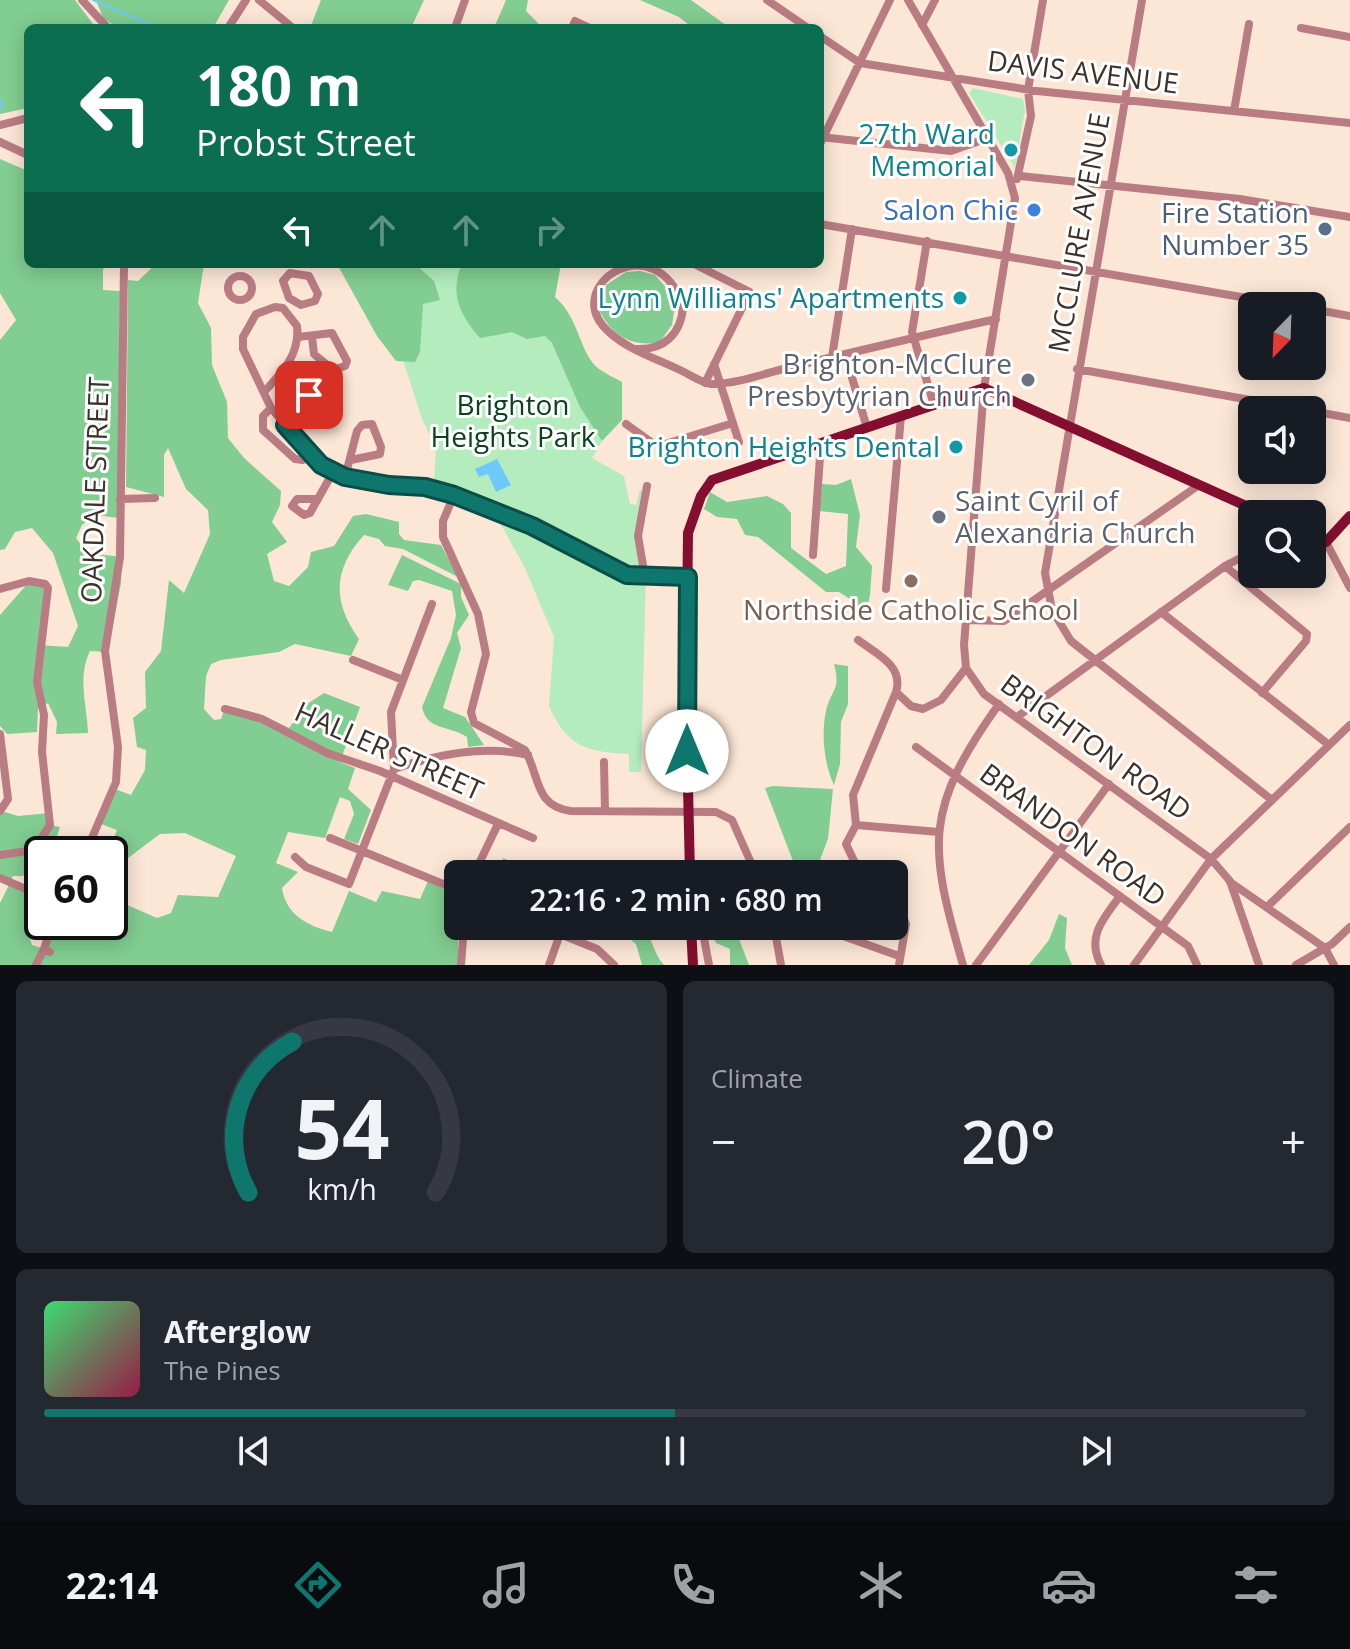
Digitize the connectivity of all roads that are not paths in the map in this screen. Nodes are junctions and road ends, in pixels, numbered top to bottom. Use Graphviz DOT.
graph roads {
  1 [pos="82,0"];
  2 [pos="246,0"];
  3 [pos="259,0"];
  4 [pos="465,0"];
  5 [pos="767,0"];
  6 [pos="890,0"];
  7 [pos="908,0"];
  8 [pos="935,0"];
  9 [pos="1043,0"];
  10 [pos="1142,0"];
  11 [pos="104,24"];
  12 [pos="231,24"];
  13 [pos="288,24"];
  14 [pos="456,24"];
  15 [pos="802,24"];
  16 [pos="1249,24"];
  17 [pos="922,25"];
  18 [pos="1301,28"];
  19 [pos="1350,37"];
  20 [pos="824,39"];
  21 [pos="860,63"];
  22 [pos="953,78"];
  23 [pos="1028,90"];
  24 [pos="1124,101"];
  25 [pos="1234,111"];
  26 [pos="24,119"];
  27 [pos="1350,123"];
  28 [pos="0,125"];
  29 [pos="824,135"];
  30 [pos="988,138"];
  31 [pos="824,139"];
  32 [pos="0,142"];
  33 [pos="24,153"];
  34 [pos="1020,176"];
  35 [pos="1012,183"];
  36 [pos="1109,186"];
  37 [pos="1350,217"];
  38 [pos="824,225"];
  39 [pos="852,229"];
  40 [pos="927,241"];
  41 [pos="1007,255"];
  42 [pos="124,268"];
  43 [pos="619,268"];
  44 [pos="659,268"];
  45 [pos="702,268"];
  46 [pos="1094,271"];
  47 [pos="1238,296"];
  48 [pos="289,298"];
  49 [pos="241,300"];
  50 [pos="283,308"];
  51 [pos="1326,312"];
  52 [pos="256,314"];
  53 [pos="1350,316"];
  54 [pos="996,319"];
  55 [pos="298,337"];
  56 [pos="312,337"];
  57 [pos="913,339"];
  58 [pos="637,349"];
  59 [pos="845,354"];
  60 [pos="832,357"];
  61 [pos="714,364"];
  62 [pos="1077,369"];
  63 [pos="705,383"];
  64 [pos="720,383"];
  65 [pos="984,388"];
  66 [pos="264,392"];
  67 [pos="1238,397"];
  68 [pos="934,405"];
  69 [pos="271,408"];
  70 [pos="300,413"];
  71 [pos="1326,413"];
  72 [pos="901,416"];
  73 [pos="1350,418"];
  74 [pos="733,423"];
  75 [pos="626,424"];
  76 [pos="285,425"];
  77 [pos="1068,426"];
  78 [pos="867,428"];
  79 [pos="739,442"];
  80 [pos="821,443"];
  81 [pos="310,454"];
  82 [pos="351,460"];
  83 [pos="333,472"];
  84 [pos="345,477"];
  85 [pos="1199,485"];
  86 [pos="647,486"];
  87 [pos="454,495"];
  88 [pos="155,498"];
  89 [pos="120,499"];
  90 [pos="318,499"];
  91 [pos="1238,502"];
  92 [pos="1350,516"];
  93 [pos="1326,533"];
  94 [pos="1326,552"];
  95 [pos="813,555"];
  96 [pos="1238,559"];
  97 [pos="1225,566"];
  98 [pos="645,577"];
  99 [pos="688,577"];
  100 [pos="1350,588"];
  101 [pos="0,589"];
  102 [pos="886,589"];
  103 [pos="1048,592"];
  104 [pos="432,604"];
  105 [pos="1161,612"];
  106 [pos="966,620"];
  107 [pos="858,640"];
  108 [pos="1094,659"];
  109 [pos="353,660"];
  110 [pos="966,668"];
  111 [pos="403,680"];
  112 [pos="896,692"];
  113 [pos="1262,693"];
  114 [pos="999,704"];
  115 [pos="225,709"];
  116 [pos="1017,717"];
  117 [pos="1350,725"];
  118 [pos="0,734"];
  119 [pos="1329,745"];
  120 [pos="916,747"];
  121 [pos="528,755"];
  122 [pos="604,762"];
  123 [pos="3,772"];
  124 [pos="392,772"];
  125 [pos="953,774"];
  126 [pos="1109,784"];
  127 [pos="1272,800"];
  128 [pos="0,811"];
  129 [pos="605,811"];
  130 [pos="688,811"];
  131 [pos="498,824"];
  132 [pos="856,825"];
  133 [pos="1350,827"];
  134 [pos="939,832"];
  135 [pos="93,836"];
  136 [pos="330,838"];
  137 [pos="533,838"];
  138 [pos="362,851"];
  139 [pos="1059,852"];
  140 [pos="0,855"];
  141 [pos="295,857"];
  142 [pos="1211,859"];
  143 [pos="481,860"];
  144 [pos="690,860"];
  145 [pos="750,860"];
  146 [pos="854,860"];
  147 [pos="0,878"];
  148 [pos="1230,881"];
  149 [pos="444,884"];
  150 [pos="24,888"];
  151 [pos="1120,896"];
  152 [pos="1269,905"];
  153 [pos="1162,927"];
  154 [pos="1350,927"];
  155 [pos="49,940"];
  156 [pos="463,940"];
  157 [pos="558,940"];
  158 [pos="575,940"];
  159 [pos="693,940"];
  160 [pos="704,940"];
  161 [pos="777,940"];
  162 [pos="849,940"];
  163 [pos="903,940"];
  164 [pos="1325,948"];
  165 [pos="899,961"];
  166 [pos="36,965"];
  167 [pos="461,965"];
  168 [pos="549,965"];
  169 [pos="614,965"];
  170 [pos="693,965"];
  171 [pos="709,965"];
  172 [pos="781,965"];
  173 [pos="963,965"];
  174 [pos="976,965"];
  175 [pos="1101,965"];
  176 [pos="1134,965"];
  177 [pos="1197,965"];
  178 [pos="1259,965"];
  179 [pos="1296,965"];
  180 [pos="1334,965"];
  1 -- 11 [label="street"];
  2 -- 12 [label="street"];
  3 -- 13 [label="street"];
  4 -- 14 [label="street"];
  5 -- 15 [label="street"];
  6 -- 21 [label="street"];
  7 -- 17 [label="street, BRIGHTON ROAD"];
  8 -- 17 [label="street"];
  9 -- 23 [label="street"];
  10 -- 24 [label="street, MCCLURE AVENUE"];
  16 -- 25 [label="street"];
  17 -- 22 [label="street, BRIGHTON ROAD"];
  18 -- 19 [label="street"];
  20 -- 21 [label="street, DAVIS AVENUE"];
  21 -- 22 [label="street, DAVIS AVENUE"];
  21 -- 29 [label="street"];
  22 -- 23 [label="street, DAVIS AVENUE"];
  22 -- 30 [label="street, BRIGHTON ROAD"];
  23 -- 24 [label="street, DAVIS AVENUE"];
  23 -- 34 [label="street"];
  24 -- 25 [label="street, DAVIS AVENUE"];
  24 -- 36 [label="street, MCCLURE AVENUE"];
  25 -- 27 [label="street, DAVIS AVENUE"];
  26 -- 28 [label="street"];
  30 -- 31 [label="street"];
  30 -- 35 [label="street, BRIGHTON ROAD"];
  32 -- 33 [label="street"];
  34 -- 35 [label="street"];
  34 -- 36 [label="street"];
  35 -- 41 [label="street, BRIGHTON ROAD"];
  36 -- 37 [label="street"];
  36 -- 46 [label="street, MCCLURE AVENUE"];
  38 -- 39 [label="street"];
  39 -- 40 [label="street"];
  39 -- 60 [label="street"];
  40 -- 41 [label="street"];
  40 -- 57 [label="street"];
  41 -- 46 [label="street"];
  41 -- 54 [label="street, BRIGHTON ROAD"];
  42 -- 89 [label="street, OAKDALE STREET"];
  43 -- 58 [label="street"];
  44 -- 58 [label="street"];
  45 -- 61 [label="street"];
  46 -- 47 [label="street"];
  46 -- 62 [label="street, MCCLURE AVENUE"];
  48 -- 48 [label="street"];
  48 -- 50 [label="street"];
  49 -- 52 [label="street"];
  50 -- 52 [label="street"];
  50 -- 55 [label="street"];
  51 -- 53 [label="street"];
  52 -- 66 [label="street"];
  54 -- 57 [label="street"];
  54 -- 65 [label="street, BRIGHTON ROAD"];
  55 -- 56 [label="street"];
  55 -- 66 [label="street"];
  56 -- 56 [label="street"];
  57 -- 59 [label="street"];
  57 -- 68 [label="street"];
  58 -- 63 [label="street"];
  59 -- 60 [label="street"];
  59 -- 78 [label="street"];
  60 -- 64 [label="street"];
  61 -- 63 [label="street"];
  61 -- 64 [label="street"];
  62 -- 67 [label="street"];
  62 -- 77 [label="street, MCCLURE AVENUE"];
  63 -- 64 [label="street"];
  64 -- 74 [label="street"];
  65 -- 68 [label="main road"];
  65 -- 77 [label="main road"];
  65 -- 106 [label="street, BRIGHTON ROAD"];
  66 -- 69 [label="street"];
  68 -- 72 [label="main road"];
  69 -- 76 [label="street"];
  69 -- 81 [label="street"];
  70 -- 76 [label="street"];
  71 -- 73 [label="street"];
  72 -- 78 [label="main road"];
  72 -- 102 [label="street"];
  74 -- 75 [label="street"];
  74 -- 79 [label="street"];
  76 -- 81 [label="street"];
  77 -- 85 [label="main road"];
  77 -- 103 [label="street, MCCLURE AVENUE"];
  78 -- 80 [label="main road"];
  80 -- 95 [label="street"];
  80 -- 99 [label="main road"];
  81 -- 83 [label="street"];
  82 -- 82 [label="street"];
  82 -- 84 [label="street"];
  83 -- 84 [label="street"];
  83 -- 90 [label="street"];
  84 -- 87 [label="street"];
  85 -- 91 [label="main road"];
  85 -- 103 [label="street"];
  86 -- 98 [label="street"];
  87 -- 98 [label="street"];
  87 -- 121 [label="street"];
  88 -- 89 [label="street"];
  89 -- 135 [label="street, OAKDALE STREET"];
  92 -- 93 [label="main road"];
  94 -- 100 [label="street"];
  96 -- 97 [label="street"];
  97 -- 105 [label="street"];
  97 -- 113 [label="street"];
  98 -- 99 [label="street"];
  99 -- 130 [label="main road"];
  101 -- 140 [label="street"];
  103 -- 106 [label="street"];
  103 -- 108 [label="street, MCCLURE AVENUE"];
  104 -- 111 [label="street"];
  105 -- 108 [label="street"];
  105 -- 113 [label="street"];
  106 -- 110 [label="street, BRIGHTON ROAD"];
  107 -- 112 [label="street"];
  108 -- 116 [label="street"];
  108 -- 127 [label="street, MCCLURE AVENUE"];
  109 -- 111 [label="street"];
  110 -- 112 [label="street"];
  110 -- 114 [label="street, BRIGHTON ROAD"];
  111 -- 124 [label="street"];
  112 -- 132 [label="street"];
  113 -- 119 [label="street"];
  114 -- 116 [label="street, BRIGHTON ROAD"];
  114 -- 125 [label="street"];
  115 -- 124 [label="street, HALLER STREET"];
  116 -- 126 [label="street, BRIGHTON ROAD"];
  117 -- 119 [label="street"];
  118 -- 123 [label="street"];
  119 -- 127 [label="street"];
  120 -- 125 [label="street, BRANDON ROAD"];
  121 -- 124 [label="street"];
  121 -- 129 [label="street"];
  122 -- 129 [label="street"];
  123 -- 128 [label="street"];
  124 -- 131 [label="street, HALLER STREET"];
  124 -- 138 [label="street"];
  125 -- 134 [label="street"];
  125 -- 139 [label="street, BRANDON ROAD"];
  126 -- 139 [label="street"];
  126 -- 142 [label="street, BRIGHTON ROAD"];
  127 -- 142 [label="street"];
  129 -- 130 [label="street"];
  130 -- 144 [label="main road"];
  130 -- 145 [label="street"];
  131 -- 137 [label="street, HALLER STREET"];
  131 -- 143 [label="street"];
  132 -- 134 [label="street"];
  132 -- 146 [label="street"];
  133 -- 152 [label="street"];
  134 -- 173 [label="street"];
  136 -- 138 [label="street"];
  138 -- 141 [label="street"];
  138 -- 149 [label="street"];
  139 -- 151 [label="street, BRANDON ROAD"];
  139 -- 174 [label="street"];
  142 -- 148 [label="street, BRIGHTON ROAD"];
  142 -- 153 [label="street"];
  147 -- 150 [label="street"];
  148 -- 152 [label="street"];
  148 -- 178 [label="street, BRIGHTON ROAD"];
  151 -- 153 [label="street, BRANDON ROAD"];
  151 -- 175 [label="street"];
  152 -- 164 [label="street"];
  153 -- 176 [label="street"];
  153 -- 177 [label="street, BRANDON ROAD"];
  154 -- 164 [label="street"];
  155 -- 166 [label="street"];
  156 -- 167 [label="street"];
  157 -- 168 [label="street"];
  158 -- 169 [label="street"];
  159 -- 170 [label="main road"];
  160 -- 171 [label="street"];
  161 -- 172 [label="street"];
  162 -- 165 [label="street"];
  163 -- 165 [label="street"];
  164 -- 179 [label="street"];
  164 -- 180 [label="street"];
}
